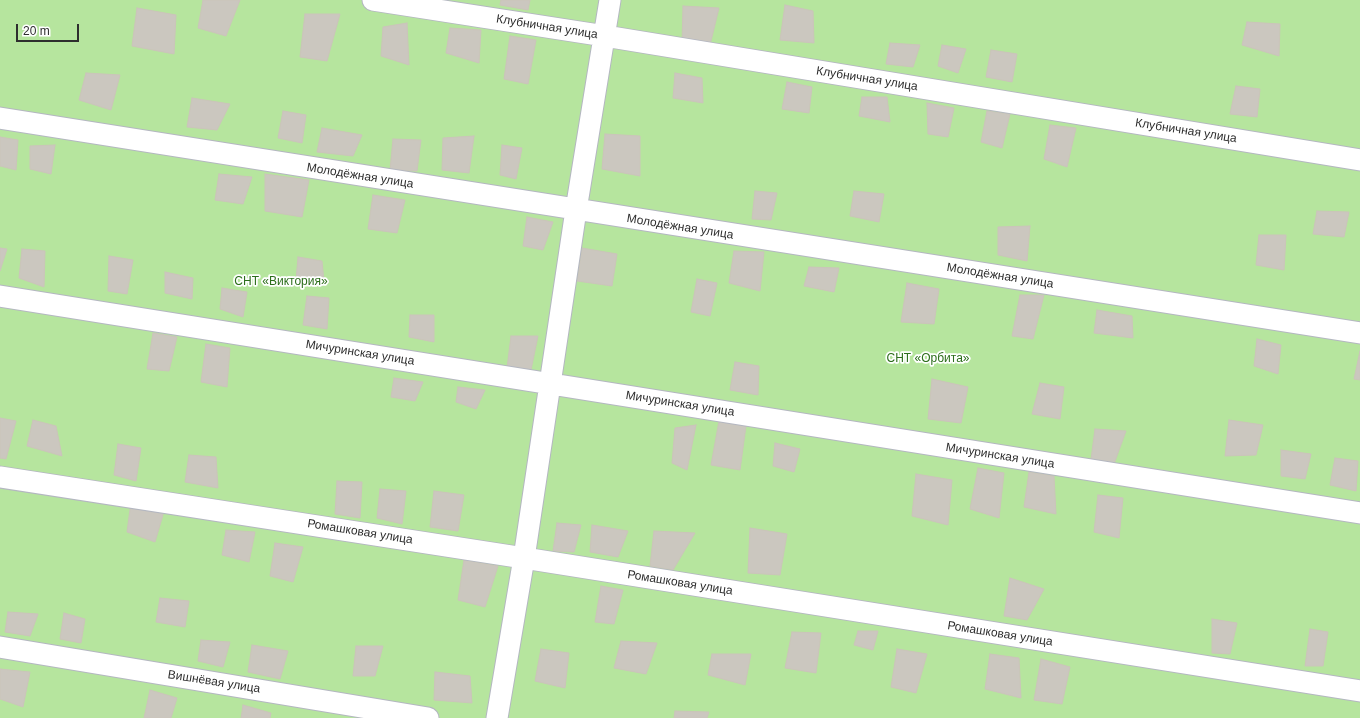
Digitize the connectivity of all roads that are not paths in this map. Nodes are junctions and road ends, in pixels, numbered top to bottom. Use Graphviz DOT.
graph roads {
  1 [pos="373,0"];
  2 [pos="610,0"];
  3 [pos="605,36"];
  4 [pos="0,118"];
  5 [pos="1360,160"];
  6 [pos="576,210"];
  7 [pos="0,296"];
  8 [pos="1360,332"];
  9 [pos="551,384"];
  10 [pos="0,477"];
  11 [pos="1360,514"];
  12 [pos="524,558"];
  13 [pos="0,647"];
  14 [pos="1360,691"];
  15 [pos="428,718"];
  16 [pos="497,718"];
  1 -- 3 [label="street, Клубничная улица"];
  2 -- 3 [label="street"];
  3 -- 5 [label="street, Клубничная улица"];
  3 -- 6 [label="street"];
  4 -- 6 [label="street, Молодёжная улица"];
  6 -- 8 [label="street, Молодёжная улица"];
  6 -- 9 [label="street"];
  7 -- 9 [label="street, Мичуринская улица"];
  9 -- 11 [label="street, Мичуринская улица"];
  9 -- 12 [label="street"];
  10 -- 12 [label="street, Ромашковая улица"];
  12 -- 14 [label="street, Ромашковая улица"];
  12 -- 16 [label="street"];
  13 -- 15 [label="street, Вишнёвая улица"];
}
